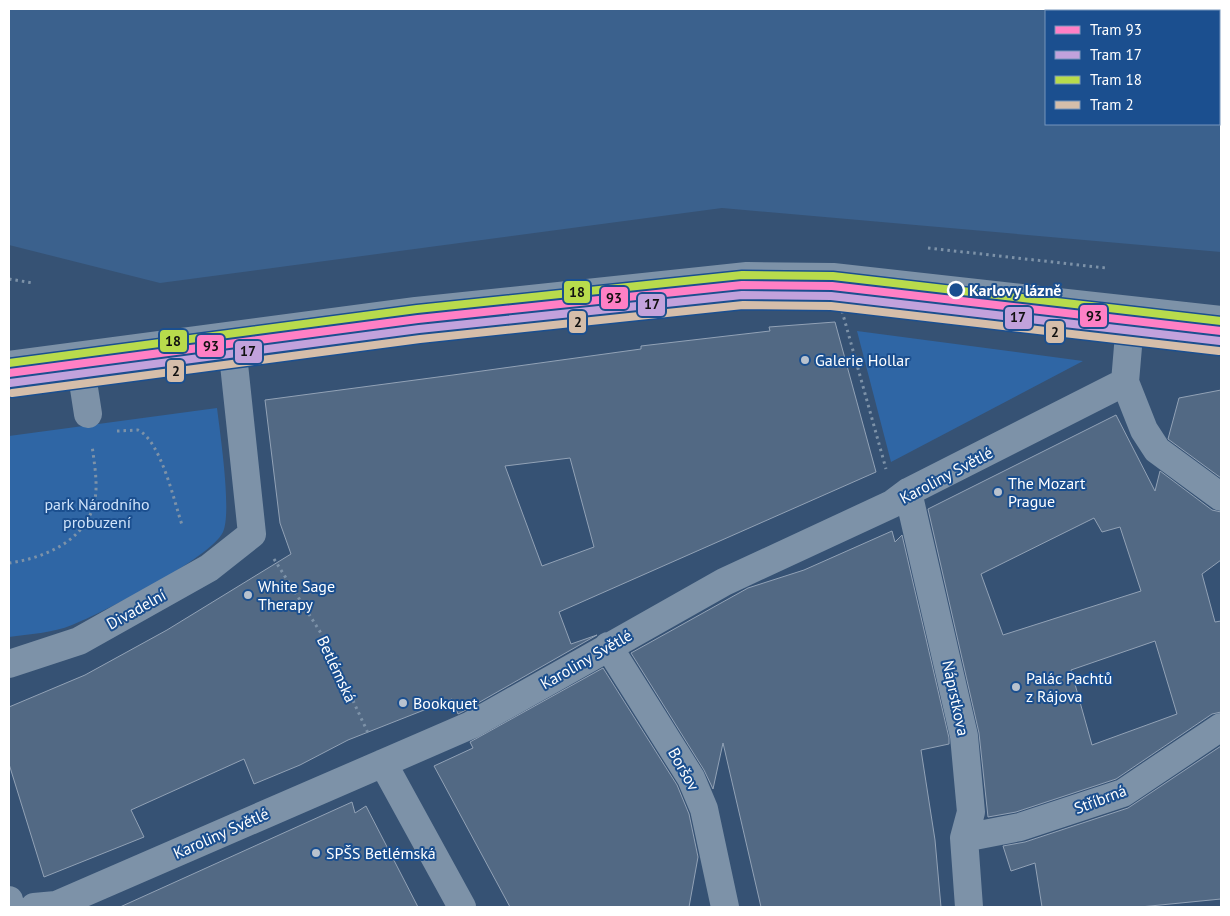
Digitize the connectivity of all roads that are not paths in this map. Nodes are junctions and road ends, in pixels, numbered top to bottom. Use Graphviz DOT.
graph roads {
  1 [pos="1131,311"];
  2 [pos="1221,320"];
  3 [pos="231,336"];
  4 [pos="79,356"];
  5 [pos="9,365"];
  6 [pos="1125,382"];
  7 [pos="90,425"];
  8 [pos="908,492"];
  9 [pos="1221,497"];
  10 [pos="608,646"];
  11 [pos="9,664"];
  12 [pos="1221,728"];
  13 [pos="383,763"];
  14 [pos="964,838"];
  15 [pos="9,900"];
  16 [pos="11,907"];
  17 [pos="34,907"];
  18 [pos="462,907"];
  19 [pos="725,907"];
  20 [pos="969,907"];
  1 -- 2 [label="street"];
  1 -- 3 [label="street"];
  1 -- 6 [label="street"];
  3 -- 4 [label="street"];
  3 -- 11 [label="street, Divadelní"];
  4 -- 5 [label="street"];
  4 -- 7 [label="street"];
  6 -- 8 [label="street, Karoliny Světlé"];
  6 -- 9 [label="street"];
  8 -- 10 [label="street, Karoliny Světlé"];
  8 -- 14 [label="street, Náprstkova"];
  10 -- 13 [label="street, Karoliny Světlé"];
  10 -- 19 [label="street, Boršov"];
  12 -- 14 [label="street, Stříbrná"];
  13 -- 17 [label="street, Karoliny Světlé"];
  13 -- 18 [label="street"];
  14 -- 20 [label="street, Náprstkova"];
  15 -- 16 [label="street"];
}
